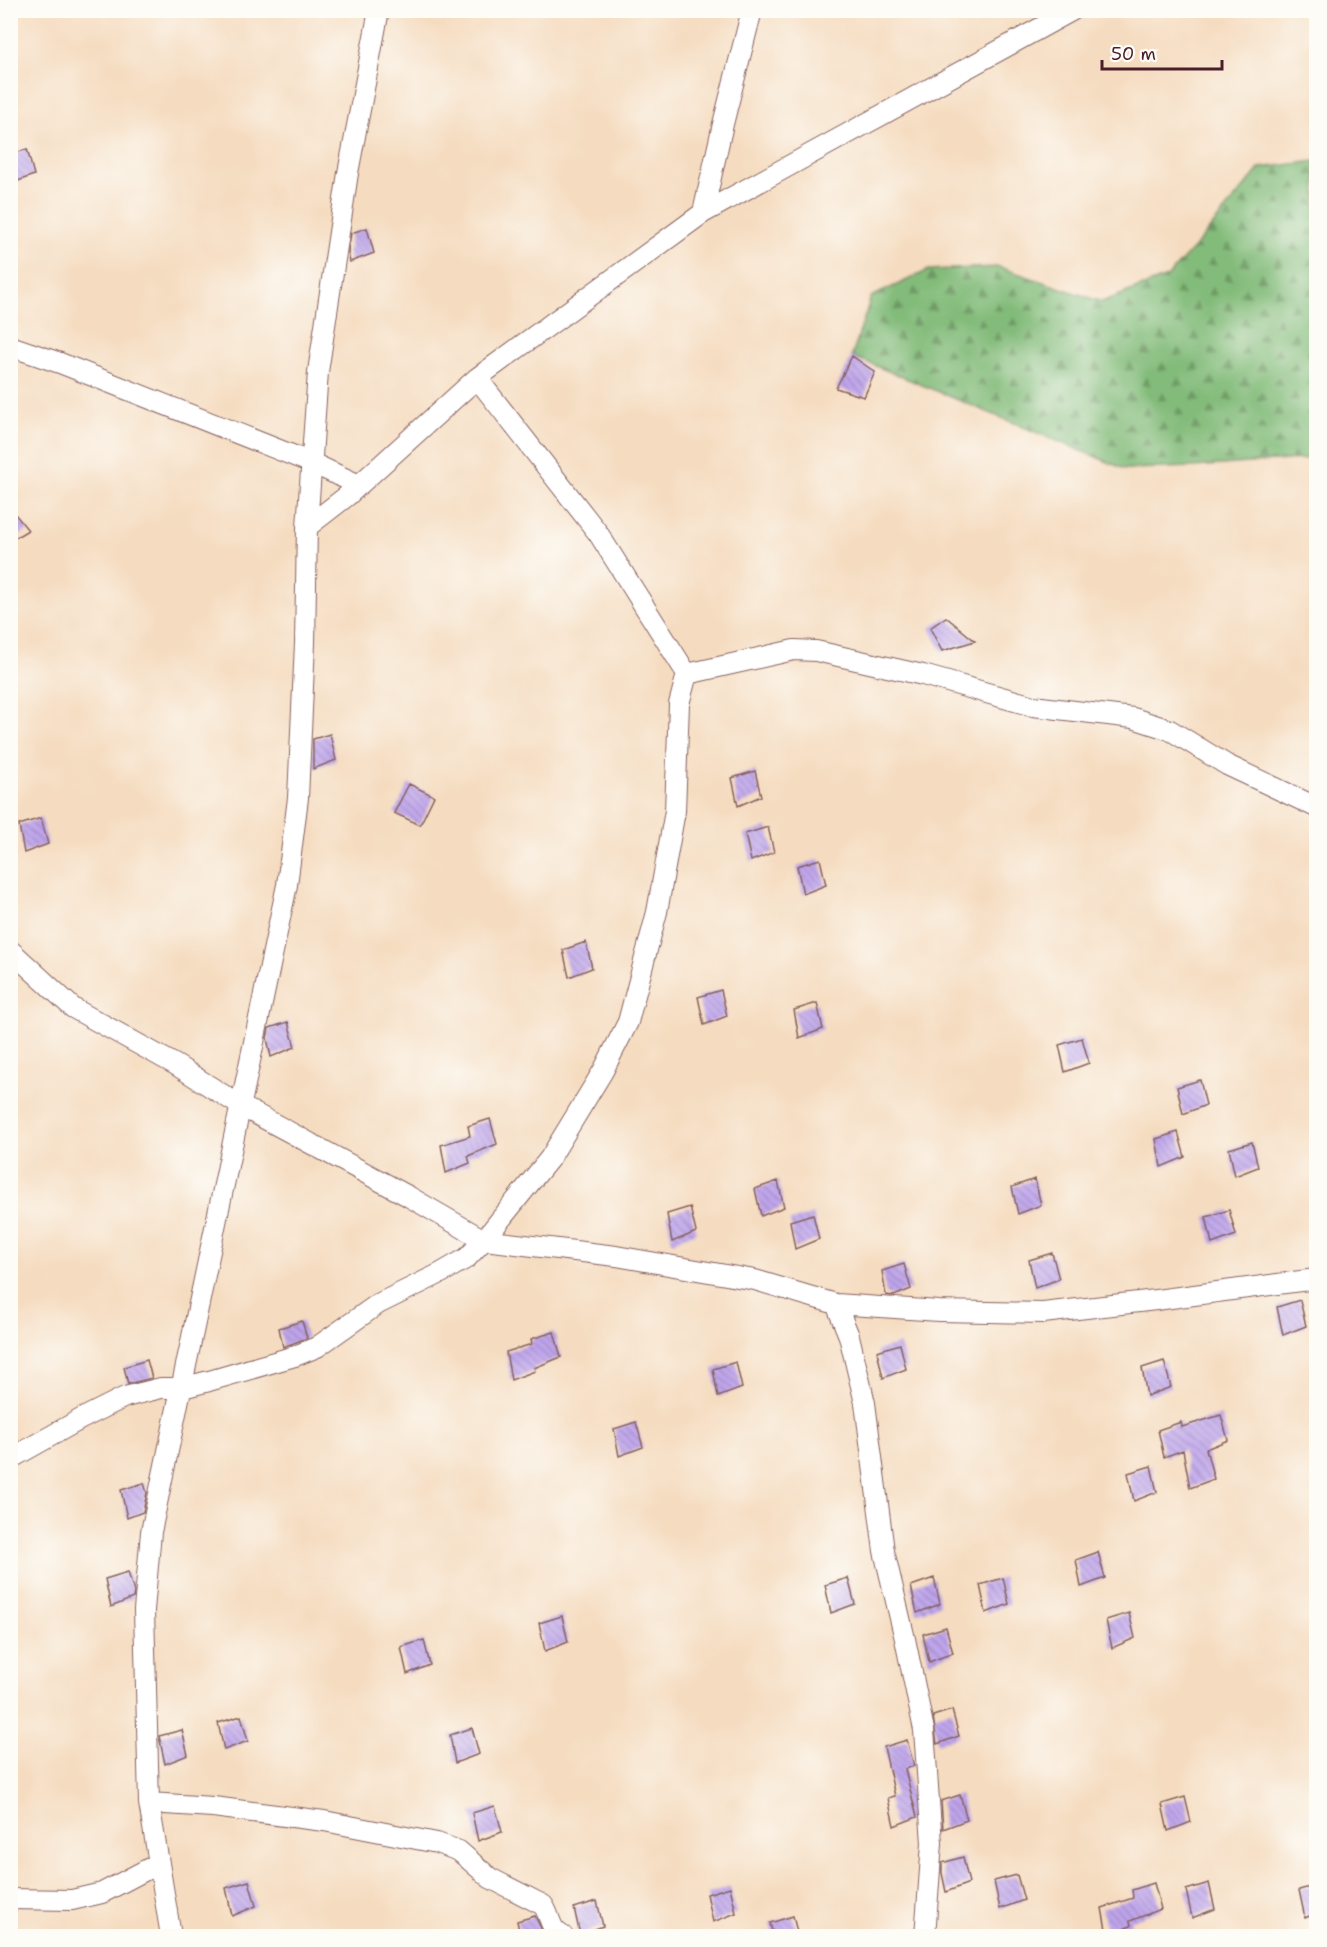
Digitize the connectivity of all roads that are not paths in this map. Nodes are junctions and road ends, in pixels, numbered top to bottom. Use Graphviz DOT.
graph roads {
  1 [pos="379,10"];
  2 [pos="752,10"];
  3 [pos="1073,10"];
  4 [pos="703,213"];
  5 [pos="10,346"];
  6 [pos="477,378"];
  7 [pos="312,463"];
  8 [pos="359,485"];
  9 [pos="308,527"];
  10 [pos="687,674"];
  11 [pos="1317,807"];
  12 [pos="10,950"];
  13 [pos="241,1106"];
  14 [pos="484,1240"];
  15 [pos="1317,1279"];
  16 [pos="836,1304"];
  17 [pos="182,1388"];
  18 [pos="10,1459"];
  19 [pos="149,1803"];
  20 [pos="159,1863"];
  21 [pos="10,1899"];
  22 [pos="171,1936"];
  23 [pos="563,1936"];
  24 [pos="925,1936"];
  1 -- 7 [label="street"];
  2 -- 4 [label="street"];
  3 -- 4 [label="street"];
  4 -- 6 [label="street"];
  5 -- 7 [label="street"];
  6 -- 8 [label="street"];
  6 -- 10 [label="street"];
  7 -- 8 [label="street"];
  7 -- 9 [label="street"];
  8 -- 9 [label="street"];
  9 -- 13 [label="street"];
  10 -- 11 [label="street"];
  10 -- 14 [label="street"];
  12 -- 13 [label="street"];
  13 -- 14 [label="street"];
  13 -- 17 [label="street"];
  14 -- 16 [label="street"];
  14 -- 17 [label="street"];
  15 -- 16 [label="street"];
  16 -- 24 [label="street"];
  17 -- 18 [label="street"];
  17 -- 19 [label="street"];
  19 -- 20 [label="street"];
  19 -- 23 [label="street"];
  20 -- 21 [label="street"];
  20 -- 22 [label="street"];
}
